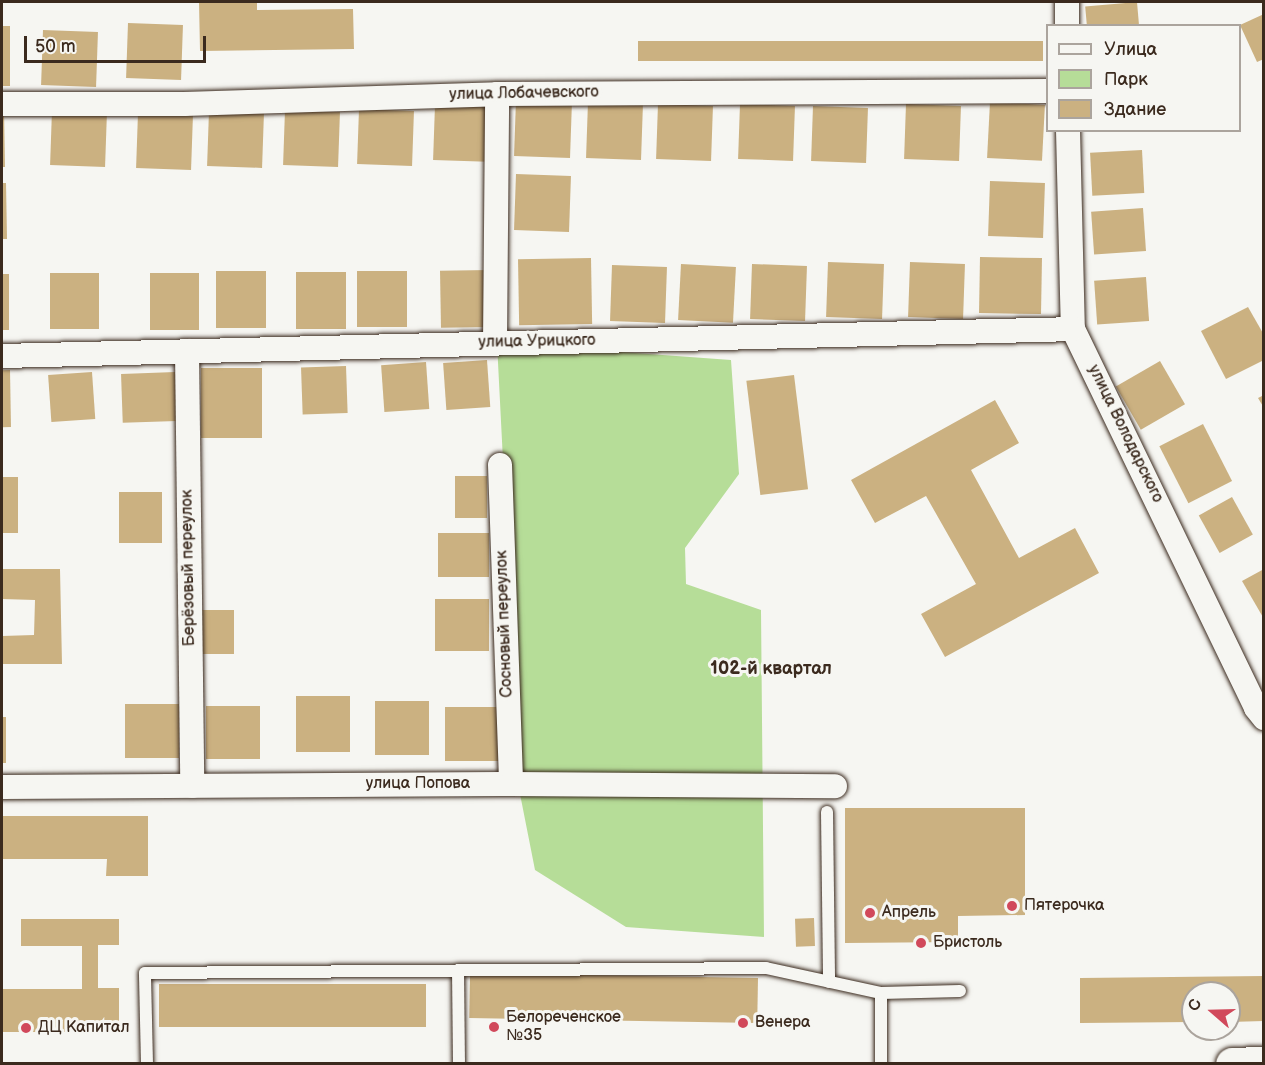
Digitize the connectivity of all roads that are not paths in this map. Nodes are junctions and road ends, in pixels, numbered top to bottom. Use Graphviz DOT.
graph roads {
  1 [pos="1067,2"];
  2 [pos="1067,24"];
  3 [pos="1046,91"];
  4 [pos="497,93"];
  5 [pos="2,104"];
  6 [pos="1068,132"];
  7 [pos="1073,329"];
  8 [pos="495,344"];
  9 [pos="187,351"];
  10 [pos="2,356"];
  11 [pos="500,465"];
  12 [pos="1263,718"];
  13 [pos="511,784"];
  14 [pos="192,786"];
  15 [pos="835,786"];
  16 [pos="2,787"];
  17 [pos="827,812"];
  18 [pos="458,970"];
  19 [pos="829,982"];
  20 [pos="960,991"];
  21 [pos="881,993"];
  22 [pos="1263,1063"];
  23 [pos="147,1064"];
  24 [pos="459,1064"];
  25 [pos="881,1064"];
  26 [pos="1232,1064"];
  1 -- 2 [label="street"];
  3 -- 4 [label="street, улица Лобачевского"];
  4 -- 5 [label="street, улица Лобачевского"];
  4 -- 8 [label="street"];
  6 -- 7 [label="street, улица Володарского"];
  7 -- 8 [label="street, улица Урицкого"];
  7 -- 12 [label="street, улица Володарского"];
  8 -- 9 [label="street, улица Урицкого"];
  9 -- 10 [label="street, улица Урицкого"];
  9 -- 14 [label="street, Берёзовый переулок"];
  11 -- 13 [label="street, Сосновый переулок"];
  13 -- 14 [label="street, улица Попова"];
  13 -- 15 [label="street, улица Попова"];
  14 -- 16 [label="street, улица Попова"];
  17 -- 19 [label="lane"];
  18 -- 19 [label="lane"];
  18 -- 23 [label="lane"];
  18 -- 24 [label="lane"];
  19 -- 21 [label="lane"];
  20 -- 21 [label="lane"];
  21 -- 25 [label="lane"];
  22 -- 26 [label="street"];
}
